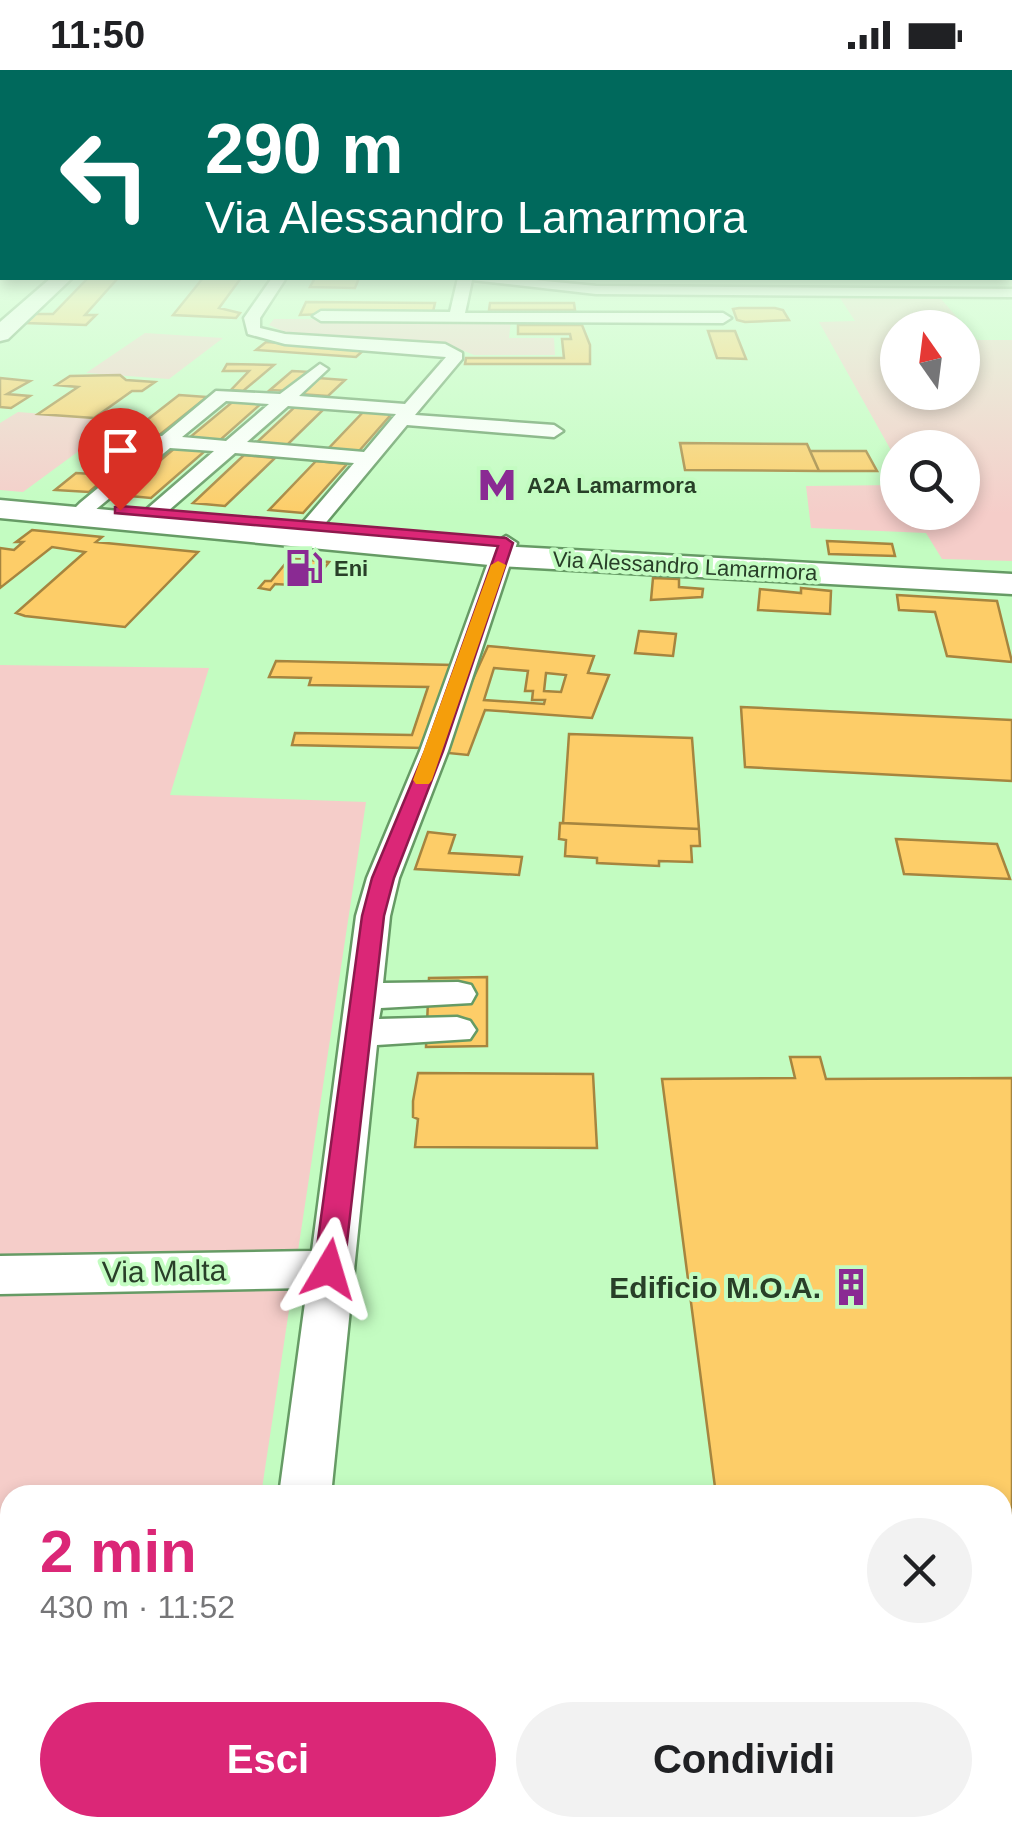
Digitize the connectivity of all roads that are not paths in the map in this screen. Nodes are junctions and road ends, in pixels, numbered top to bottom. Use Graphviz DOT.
graph roads {
  1 [pos="437,348"];
  2 [pos="320,369"];
  3 [pos="284,400"];
  4 [pos="404,414"];
  5 [pos="554,431"];
  6 [pos="109,437"];
  7 [pos="165,441"];
  8 [pos="228,446"];
  9 [pos="367,458"];
  10 [pos="0,499"];
  11 [pos="87,507"];
  12 [pos="0,510"];
  13 [pos="154,513"];
  14 [pos="310,527"];
  15 [pos="503,549"];
  16 [pos="1012,572"];
  17 [pos="1012,584"];
  18 [pos="458,1012"];
  19 [pos="361,1014"];
  20 [pos="329,1269"];
  21 [pos="0,1275"];
  22 [pos="306,1485"];
  1 -- 4 [label="street"];
  2 -- 3 [label="street"];
  3 -- 4 [label="street"];
  3 -- 7 [label="street"];
  3 -- 8 [label="street"];
  4 -- 5 [label="street"];
  4 -- 9 [label="street"];
  6 -- 7 [label="street"];
  7 -- 8 [label="street"];
  7 -- 11 [label="street"];
  8 -- 9 [label="street"];
  8 -- 13 [label="street"];
  9 -- 14 [label="street"];
  10 -- 11 [label="main road, Via Alessandro Lamarmora"];
  11 -- 13 [label="main road, Via Alessandro Lamarmora"];
  12 -- 15 [label="main road, Via Alessandro Lamarmora"];
  13 -- 14 [label="main road, Via Alessandro Lamarmora"];
  14 -- 15 [label="main road, Via Alessandro Lamarmora"];
  15 -- 16 [label="main road, Via Alessandro Lamarmora"];
  15 -- 17 [label="main road, Via Alessandro Lamarmora"];
  15 -- 19 [label="street"];
  18 -- 19 [label="street"];
  19 -- 20 [label="street"];
  20 -- 21 [label="street, Via Malta"];
  20 -- 22 [label="street"];
}
